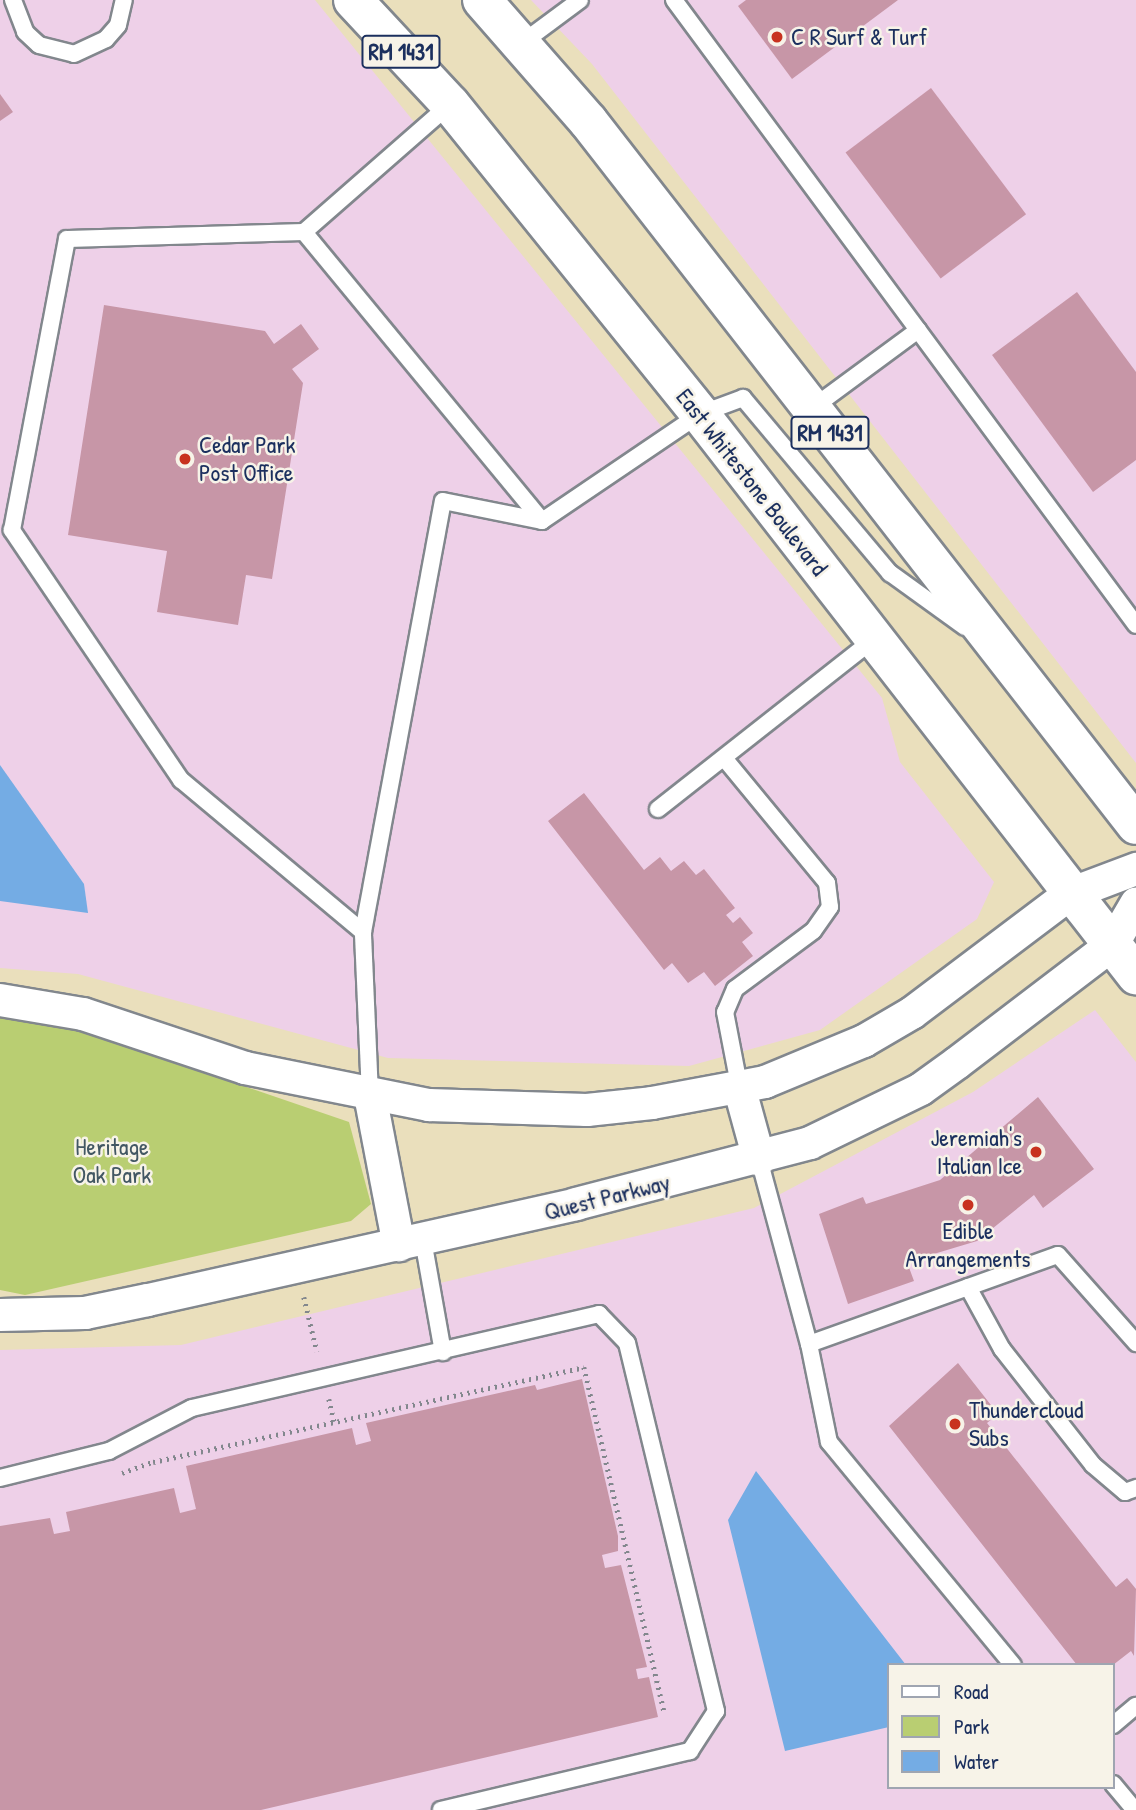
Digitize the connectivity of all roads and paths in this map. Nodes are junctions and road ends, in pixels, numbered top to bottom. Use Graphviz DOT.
graph roads {
  1 [pos="13,0"];
  2 [pos="124,0"];
  3 [pos="353,0"];
  4 [pos="482,0"];
  5 [pos="580,0"];
  6 [pos="674,0"];
  7 [pos="522,43"];
  8 [pos="450,104"];
  9 [pos="304,232"];
  10 [pos="918,330"];
  11 [pos="811,409"];
  12 [pos="700,414"];
  13 [pos="542,521"];
  14 [pos="1136,625"];
  15 [pos="874,639"];
  16 [pos="1007,658"];
  17 [pos="724,758"];
  18 [pos="658,809"];
  19 [pos="1136,825"];
  20 [pos="1136,869"];
  21 [pos="1070,894"];
  22 [pos="1136,904"];
  23 [pos="363,932"];
  24 [pos="1112,945"];
  25 [pos="1136,975"];
  26 [pos="0,1000"];
  27 [pos="740,1090"];
  28 [pos="370,1095"];
  29 [pos="759,1159"];
  30 [pos="411,1242"];
  31 [pos="968,1287"];
  32 [pos="302,1291"];
  33 [pos="0,1315"];
  34 [pos="1136,1343"];
  35 [pos="809,1344"];
  36 [pos="317,1351"];
  37 [pos="443,1352"];
  38 [pos="328,1395"];
  39 [pos="334,1421"];
  40 [pos="120,1474"];
  41 [pos="0,1478"];
  42 [pos="1136,1488"];
  43 [pos="1011,1663"];
  44 [pos="1136,1706"];
  45 [pos="664,1712"];
  46 [pos="1115,1723"];
  47 [pos="1115,1786"];
  48 [pos="441,1810"];
  49 [pos="1135,1810"];
  1 -- 2 [label="lane"];
  3 -- 8 [label="main road, East Whitestone Boulevard / RM 1431"];
  4 -- 7 [label="main road, RM 1431"];
  5 -- 7 [label="lane"];
  6 -- 10 [label="lane"];
  7 -- 11 [label="main road, RM 1431"];
  8 -- 9 [label="lane"];
  8 -- 12 [label="main road, East Whitestone Boulevard / RM 1431"];
  9 -- 13 [label="lane"];
  9 -- 23 [label="lane"];
  10 -- 11 [label="lane"];
  10 -- 14 [label="lane"];
  11 -- 16 [label="main road, RM 1431"];
  12 -- 13 [label="lane"];
  12 -- 15 [label="main road, East Whitestone Boulevard / RM 1431"];
  12 -- 16 [label="lane"];
  13 -- 23 [label="lane"];
  15 -- 17 [label="lane"];
  15 -- 21 [label="main road, East Whitestone Boulevard / RM 1431"];
  16 -- 19 [label="main road, RM 1431"];
  17 -- 18 [label="lane"];
  17 -- 27 [label="lane"];
  20 -- 21 [label="street"];
  21 -- 24 [label="main road, East Whitestone Boulevard / RM 1431"];
  21 -- 27 [label="street"];
  22 -- 24 [label="street, Quest Parkway"];
  23 -- 28 [label="lane"];
  24 -- 25 [label="main road, East Whitestone Boulevard / RM 1431"];
  24 -- 29 [label="street, Quest Parkway"];
  26 -- 28 [label="street"];
  27 -- 28 [label="street"];
  27 -- 29 [label="street"];
  28 -- 30 [label="street"];
  29 -- 30 [label="street, Quest Parkway"];
  29 -- 35 [label="lane"];
  30 -- 33 [label="street, Quest Parkway"];
  30 -- 37 [label="lane"];
  31 -- 34 [label="lane"];
  31 -- 35 [label="lane"];
  31 -- 42 [label="lane"];
  32 -- 36 [label="path"];
  35 -- 43 [label="lane"];
  37 -- 41 [label="lane"];
  37 -- 48 [label="lane"];
  38 -- 39 [label="path"];
  39 -- 40 [label="path"];
  39 -- 45 [label="path"];
  44 -- 46 [label="lane"];
  47 -- 49 [label="lane"];
}
